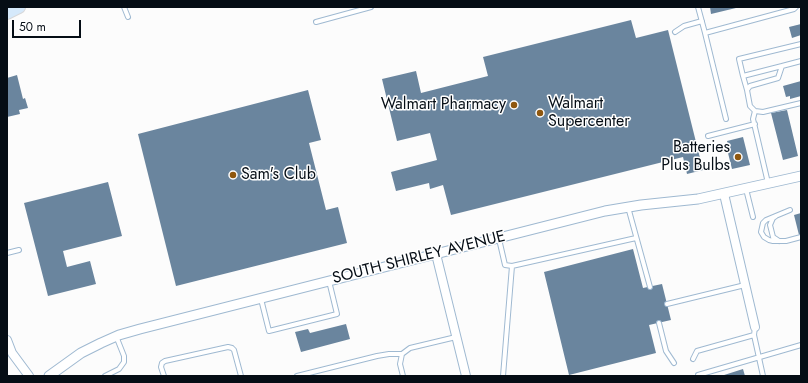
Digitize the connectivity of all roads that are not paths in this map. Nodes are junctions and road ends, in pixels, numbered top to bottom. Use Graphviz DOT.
graph roads {
  1 [pos="19,7"];
  2 [pos="124,7"];
  3 [pos="372,7"];
  4 [pos="698,7"];
  5 [pos="796,7"];
  6 [pos="7,13"];
  7 [pos="128,17"];
  8 [pos="316,22"];
  9 [pos="702,22"];
  10 [pos="675,32"];
  11 [pos="705,33"];
  12 [pos="801,44"];
  13 [pos="801,61"];
  14 [pos="782,66"];
  15 [pos="743,76"];
  16 [pos="747,90"];
  17 [pos="801,102"];
  18 [pos="755,111"];
  19 [pos="726,119"];
  20 [pos="755,124"];
  21 [pos="708,136"];
  22 [pos="801,176"];
  23 [pos="768,184"];
  24 [pos="746,189"];
  25 [pos="724,194"];
  26 [pos="628,207"];
  27 [pos="790,210"];
  28 [pos="776,216"];
  29 [pos="753,217"];
  30 [pos="801,237"];
  31 [pos="636,238"];
  32 [pos="499,239"];
  33 [pos="780,242"];
  34 [pos="18,250"];
  35 [pos="7,253"];
  36 [pos="436,254"];
  37 [pos="512,266"];
  38 [pos="328,281"];
  39 [pos="745,285"];
  40 [pos="650,287"];
  41 [pos="261,298"];
  42 [pos="667,304"];
  43 [pos="658,323"];
  44 [pos="754,331"];
  45 [pos="116,336"];
  46 [pos="456,336"];
  47 [pos="7,340"];
  48 [pos="801,345"];
  49 [pos="402,354"];
  50 [pos="758,357"];
  51 [pos="694,359"];
  52 [pos="674,363"];
  53 [pos="29,376"];
  54 [pos="49,376"];
  55 [pos="105,376"];
  56 [pos="164,376"];
  57 [pos="241,376"];
  58 [pos="297,376"];
  59 [pos="403,376"];
  60 [pos="466,376"];
  61 [pos="503,376"];
  62 [pos="698,376"];
  63 [pos="763,376"];
  1 -- 6 [label="main road"];
  2 -- 7 [label="lane"];
  3 -- 8 [label="lane"];
  4 -- 9 [label="lane"];
  5 -- 11 [label="lane"];
  9 -- 10 [label="lane"];
  9 -- 11 [label="lane"];
  11 -- 19 [label="lane"];
  12 -- 15 [label="lane"];
  13 -- 14 [label="lane"];
  14 -- 15 [label="lane"];
  14 -- 16 [label="lane"];
  15 -- 16 [label="lane"];
  16 -- 18 [label="lane"];
  17 -- 18 [label="lane"];
  18 -- 20 [label="lane"];
  20 -- 21 [label="lane"];
  20 -- 23 [label="lane"];
  22 -- 23 [label="street, SOUTH SHIRLEY AVENUE"];
  23 -- 24 [label="street, SOUTH SHIRLEY AVENUE"];
  24 -- 25 [label="street, SOUTH SHIRLEY AVENUE"];
  24 -- 29 [label="lane"];
  25 -- 26 [label="street, SOUTH SHIRLEY AVENUE"];
  25 -- 39 [label="street"];
  26 -- 31 [label="lane"];
  26 -- 32 [label="street, SOUTH SHIRLEY AVENUE"];
  27 -- 28 [label="lane"];
  28 -- 33 [label="lane"];
  28 -- 33 [label="lane"];
  30 -- 33 [label="lane"];
  31 -- 37 [label="lane"];
  31 -- 40 [label="lane"];
  32 -- 36 [label="street, SOUTH SHIRLEY AVENUE"];
  32 -- 37 [label="lane"];
  34 -- 35 [label="lane"];
  36 -- 38 [label="street, SOUTH SHIRLEY AVENUE"];
  36 -- 46 [label="street"];
  37 -- 61 [label="lane"];
  38 -- 41 [label="street, SOUTH SHIRLEY AVENUE"];
  38 -- 41 [label="lane"];
  39 -- 42 [label="lane"];
  39 -- 44 [label="street"];
  41 -- 45 [label="street, SOUTH SHIRLEY AVENUE"];
  43 -- 52 [label="lane"];
  44 -- 50 [label="lane"];
  44 -- 51 [label="lane"];
  45 -- 54 [label="street, SOUTH SHIRLEY AVENUE"];
  45 -- 55 [label="lane"];
  46 -- 49 [label="lane"];
  46 -- 60 [label="street"];
  47 -- 53 [label="street"];
  48 -- 50 [label="lane"];
  49 -- 58 [label="lane"];
  49 -- 59 [label="lane"];
  50 -- 62 [label="lane"];
  50 -- 63 [label="lane"];
  56 -- 57 [label="lane"];
}
